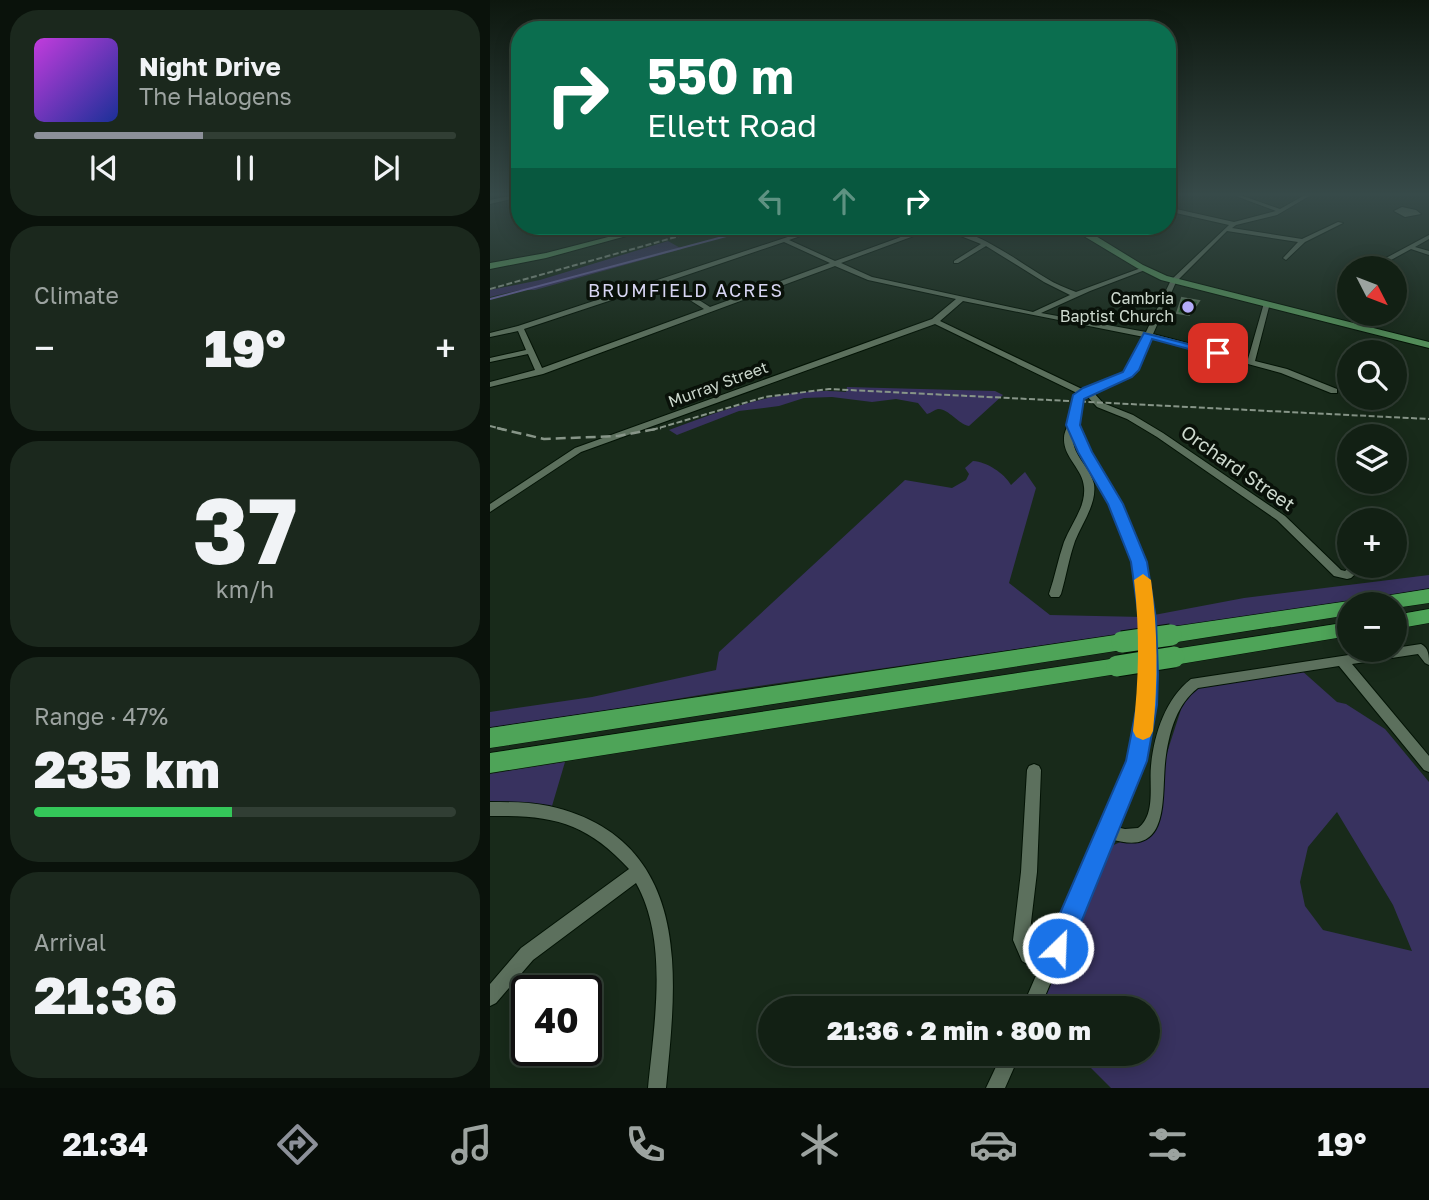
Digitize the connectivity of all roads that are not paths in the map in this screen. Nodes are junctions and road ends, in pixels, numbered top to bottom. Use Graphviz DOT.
graph roads {
  1 [pos="582,246"];
  2 [pos="767,246"];
  3 [pos="796,246"];
  4 [pos="884,246"];
  5 [pos="982,246"];
  6 [pos="991,246"];
  7 [pos="1109,246"];
  8 [pos="1209,246"];
  9 [pos="1298,246"];
  10 [pos="1409,247"];
  11 [pos="1429,253"];
  12 [pos="1394,256"];
  13 [pos="1286,258"];
  14 [pos="956,262"];
  15 [pos="834,264"];
  16 [pos="490,266"];
  17 [pos="1143,269"];
  18 [pos="663,280"];
  19 [pos="1172,281"];
  20 [pos="1074,294"];
  21 [pos="961,299"];
  22 [pos="1267,303"];
  23 [pos="710,310"];
  24 [pos="1034,314"];
  25 [pos="935,321"];
  26 [pos="520,328"];
  27 [pos="490,335"];
  28 [pos="1148,335"];
  29 [pos="1429,345"];
  30 [pos="530,351"];
  31 [pos="490,360"];
  32 [pos="1251,362"];
  33 [pos="540,372"];
  34 [pos="490,385"];
  35 [pos="1334,391"];
  36 [pos="1085,392"];
  37 [pos="1073,425"];
  38 [pos="490,509"];
  39 [pos="1337,572"];
  40 [pos="1055,594"];
  41 [pos="1429,596"];
  42 [pos="1407,599"];
  43 [pos="1337,610"];
  44 [pos="1429,616"];
  45 [pos="1407,620"];
  46 [pos="1337,631"];
  47 [pos="1407,651"];
  48 [pos="1429,660"];
  49 [pos="1337,661"];
  50 [pos="1343,662"];
  51 [pos="490,738"];
  52 [pos="490,763"];
  53 [pos="1429,766"];
  54 [pos="1034,770"];
  55 [pos="490,809"];
  56 [pos="1107,831"];
  57 [pos="638,872"];
  58 [pos="1049,968"];
  59 [pos="1036,996"];
  60 [pos="490,997"];
  61 [pos="1005,1066"];
  62 [pos="657,1088"];
  63 [pos="995,1088"];
  1 -- 16 [label="main road"];
  2 -- 18 [label="street"];
  3 -- 15 [label="street"];
  4 -- 15 [label="street"];
  5 -- 14 [label="street"];
  6 -- 20 [label="street"];
  7 -- 17 [label="main road"];
  8 -- 19 [label="street"];
  9 -- 13 [label="street"];
  10 -- 11 [label="street"];
  10 -- 12 [label="street"];
  15 -- 21 [label="street"];
  15 -- 23 [label="street"];
  17 -- 19 [label="main road"];
  17 -- 20 [label="street"];
  18 -- 23 [label="street"];
  18 -- 26 [label="street"];
  19 -- 22 [label="main road"];
  19 -- 28 [label="street"];
  20 -- 24 [label="street"];
  21 -- 24 [label="street"];
  21 -- 25 [label="street, Murray Street"];
  22 -- 29 [label="main road"];
  22 -- 32 [label="street"];
  23 -- 33 [label="street"];
  24 -- 28 [label="street"];
  25 -- 36 [label="street, Orchard Street"];
  25 -- 38 [label="street, Murray Street"];
  26 -- 27 [label="street"];
  26 -- 30 [label="street"];
  28 -- 32 [label="street"];
  28 -- 36 [label="street"];
  30 -- 31 [label="street"];
  30 -- 33 [label="street"];
  32 -- 35 [label="street"];
  33 -- 34 [label="street"];
  36 -- 37 [label="street"];
  36 -- 39 [label="street, Orchard Street"];
  37 -- 40 [label="street"];
  37 -- 56 [label="street"];
  41 -- 42 [label="highway"];
  43 -- 51 [label="highway, bridge"];
  44 -- 45 [label="highway"];
  46 -- 52 [label="highway, bridge"];
  47 -- 48 [label="street"];
  49 -- 56 [label="street"];
  50 -- 53 [label="street"];
  54 -- 58 [label="street"];
  55 -- 57 [label="street"];
  56 -- 58 [label="street"];
  57 -- 60 [label="street"];
  57 -- 62 [label="street"];
  58 -- 59 [label="street"];
  61 -- 63 [label="street"];
}
